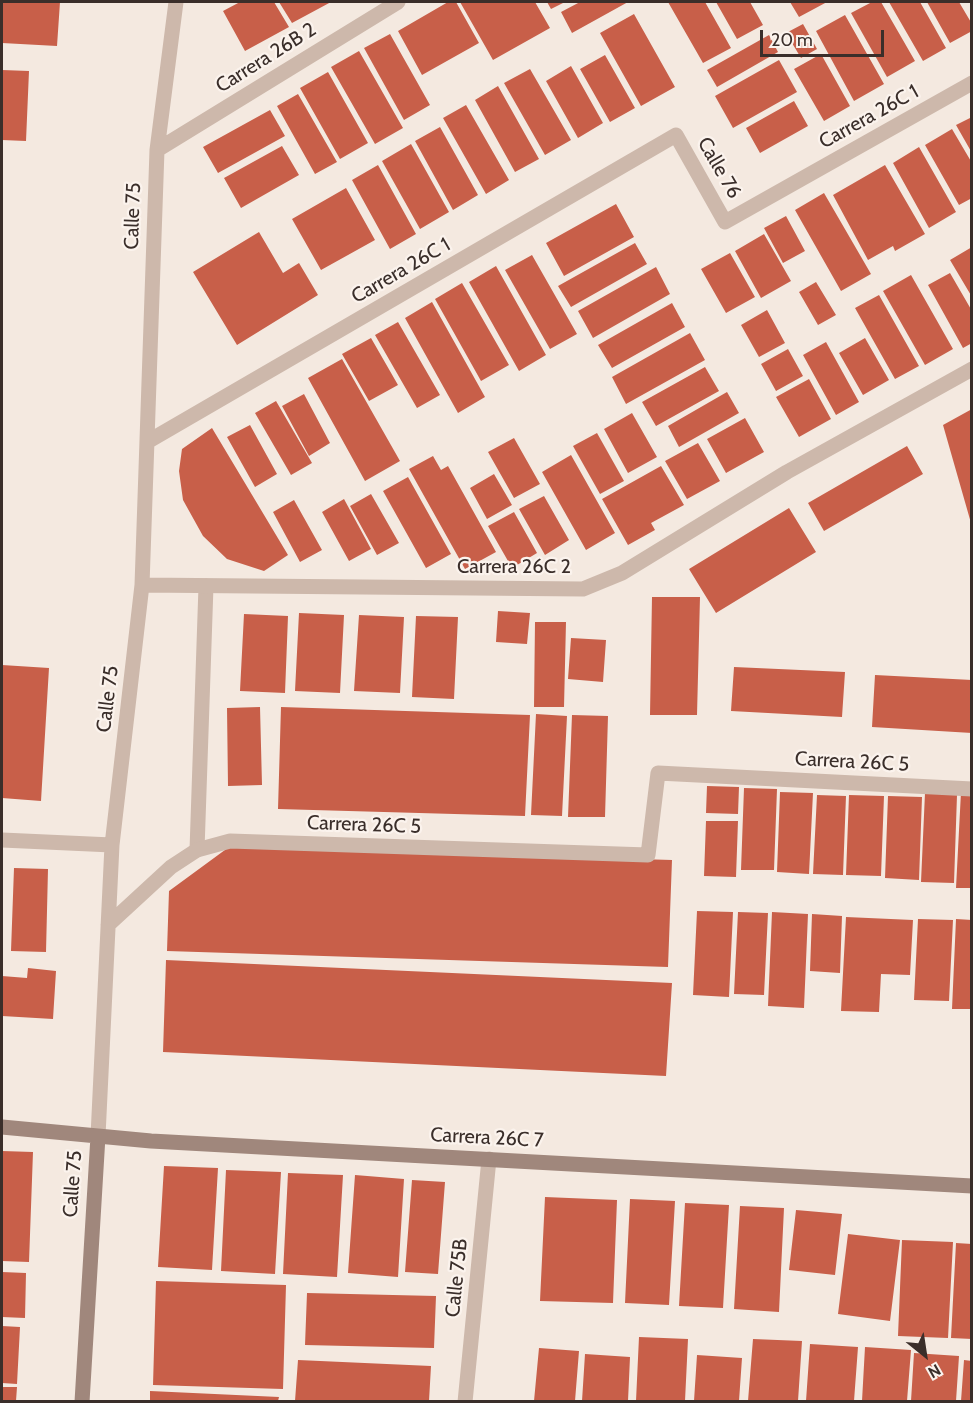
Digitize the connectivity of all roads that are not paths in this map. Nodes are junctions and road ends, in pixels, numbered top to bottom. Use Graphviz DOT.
graph roads {
  1 [pos="176,2"];
  2 [pos="398,2"];
  3 [pos="972,83"];
  4 [pos="676,135"];
  5 [pos="157,150"];
  6 [pos="725,222"];
  7 [pos="972,369"];
  8 [pos="147,442"];
  9 [pos="142,585"];
  10 [pos="206,586"];
  11 [pos="972,789"];
  12 [pos="2,840"];
  13 [pos="112,845"];
  14 [pos="197,850"];
  15 [pos="108,925"];
  16 [pos="2,1127"];
  17 [pos="98,1136"];
  18 [pos="489,1159"];
  19 [pos="972,1186"];
  20 [pos="82,1401"];
  21 [pos="465,1401"];
  1 -- 5 [label="street, Calle 75"];
  2 -- 5 [label="street, Carrera 26B 2"];
  3 -- 6 [label="street, Carrera 26C 1"];
  4 -- 6 [label="street, Calle 76"];
  4 -- 8 [label="street, Carrera 26C 1"];
  5 -- 8 [label="street, Calle 75"];
  7 -- 10 [label="street, Carrera 26C 2"];
  8 -- 9 [label="street, Calle 75"];
  9 -- 10 [label="street, Carrera 26C 2"];
  9 -- 13 [label="street, Calle 75"];
  10 -- 14 [label="street"];
  11 -- 14 [label="street, Carrera 26C 5"];
  12 -- 13 [label="street"];
  13 -- 15 [label="street, Calle 75"];
  14 -- 15 [label="street, Carrera 26C 5"];
  15 -- 17 [label="street, Calle 75"];
  16 -- 17 [label="street, Carrera 26C 7"];
  17 -- 18 [label="street, Carrera 26C 7"];
  17 -- 20 [label="street, Calle 75"];
  18 -- 19 [label="street, Carrera 26C 7"];
  18 -- 21 [label="street, Calle 75B"];
}
